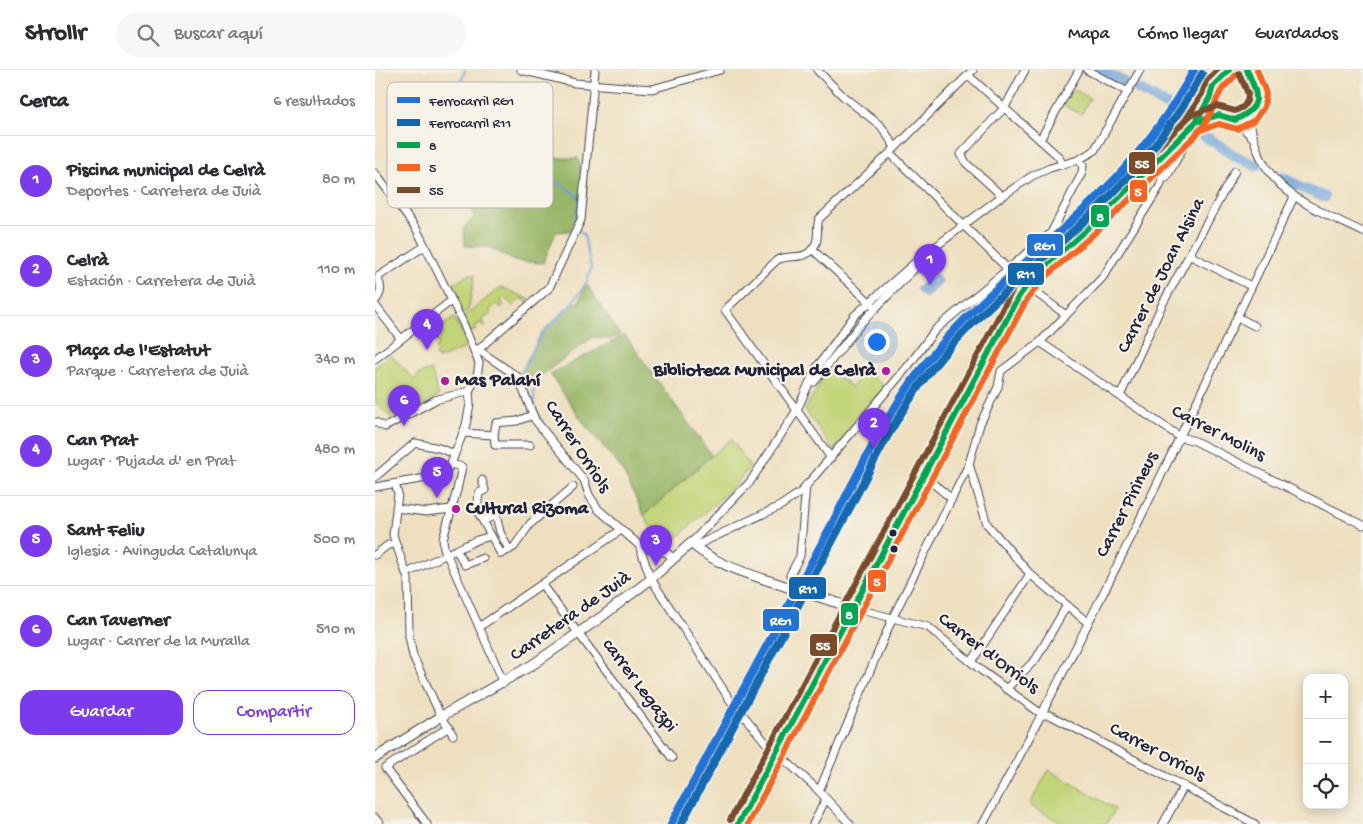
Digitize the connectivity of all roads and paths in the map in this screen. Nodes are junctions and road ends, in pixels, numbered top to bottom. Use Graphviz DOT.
graph roads {
  1 [pos="521,70"];
  2 [pos="595,70"];
  3 [pos="720,70"];
  4 [pos="817,70"];
  5 [pos="1025,70"];
  6 [pos="1079,70"];
  7 [pos="1087,70"];
  8 [pos="1140,70"];
  9 [pos="1227,72"];
  10 [pos="970,73"];
  11 [pos="1248,74"];
  12 [pos="594,83"];
  13 [pos="1128,92"];
  14 [pos="1210,98"];
  15 [pos="1005,107"];
  16 [pos="1249,114"];
  17 [pos="1219,115"];
  18 [pos="1235,120"];
  19 [pos="1195,127"];
  20 [pos="1252,136"];
  21 [pos="1040,140"];
  22 [pos="1173,144"];
  23 [pos="893,150"];
  24 [pos="1078,160"];
  25 [pos="1062,164"];
  26 [pos="1235,171"];
  27 [pos="375,173"];
  28 [pos="1160,186"];
  29 [pos="387,189"];
  30 [pos="1002,196"];
  31 [pos="1294,197"];
  32 [pos="401,208"];
  33 [pos="963,225"];
  34 [pos="1363,232"];
  35 [pos="425,246"];
  36 [pos="812,249"];
  37 [pos="930,252"];
  38 [pos="1189,255"];
  39 [pos="1007,268"];
  40 [pos="1027,286"];
  41 [pos="1251,286"];
  42 [pos="375,300"];
  43 [pos="451,301"];
  44 [pos="869,301"];
  45 [pos="375,306"];
  46 [pos="876,308"];
  47 [pos="1066,315"];
  48 [pos="1237,317"];
  49 [pos="1255,326"];
  50 [pos="401,339"];
  51 [pos="1040,342"];
  52 [pos="473,346"];
  53 [pos="479,350"];
  54 [pos="375,359"];
  55 [pos="469,391"];
  56 [pos="806,392"];
  57 [pos="1120,396"];
  58 [pos="797,410"];
  59 [pos="533,415"];
  60 [pos="375,422"];
  61 [pos="463,433"];
  62 [pos="495,435"];
  63 [pos="1180,437"];
  64 [pos="529,445"];
  65 [pos="454,454"];
  66 [pos="831,458"];
  67 [pos="451,464"];
  68 [pos="969,464"];
  69 [pos="924,476"];
  70 [pos="375,477"];
  71 [pos="482,480"];
  72 [pos="395,484"];
  73 [pos="806,485"];
  74 [pos="375,486"];
  75 [pos="573,487"];
  76 [pos="952,499"];
  77 [pos="508,507"];
  78 [pos="396,508"];
  79 [pos="451,509"];
  80 [pos="496,515"];
  81 [pos="483,520"];
  82 [pos="1363,525"];
  83 [pos="621,530"];
  84 [pos="491,536"];
  85 [pos="395,544"];
  86 [pos="693,544"];
  87 [pos="639,545"];
  88 [pos="509,550"];
  89 [pos="457,551"];
  90 [pos="375,555"];
  91 [pos="448,555"];
  92 [pos="483,558"];
  93 [pos="674,559"];
  94 [pos="407,573"];
  95 [pos="1030,574"];
  96 [pos="790,575"];
  97 [pos="651,579"];
  98 [pos="542,585"];
  99 [pos="790,588"];
  100 [pos="810,594"];
  101 [pos="1067,605"];
  102 [pos="853,608"];
  103 [pos="893,617"];
  104 [pos="1087,622"];
  105 [pos="479,627"];
  106 [pos="579,633"];
  107 [pos="972,662"];
  108 [pos="504,683"];
  109 [pos="1006,689"];
  110 [pos="732,703"];
  111 [pos="743,715"];
  112 [pos="1043,715"];
  113 [pos="442,716"];
  114 [pos="449,727"];
  115 [pos="453,735"];
  116 [pos="777,751"];
  117 [pos="375,757"];
  118 [pos="672,758"];
  119 [pos="385,768"];
  120 [pos="1184,786"];
  121 [pos="819,792"];
  122 [pos="826,799"];
  123 [pos="375,818"];
  124 [pos="380,824"];
  125 [pos="427,824"];
  126 [pos="738,824"];
  127 [pos="813,824"];
  128 [pos="850,824"];
  129 [pos="983,824"];
  130 [pos="1163,824"];
  131 [pos="1255,824"];
  1 -- 12 [label="street"];
  2 -- 12 [label="street"];
  3 -- 12 [label="street"];
  4 -- 23 [label="street"];
  5 -- 15 [label="street"];
  6 -- 21 [label="street"];
  7 -- 13 [label="street"];
  8 -- 13 [label="street"];
  9 -- 11 [label="main road"];
  9 -- 14 [label="main road"];
  10 -- 15 [label="street"];
  10 -- 23 [label="street"];
  11 -- 16 [label="main road"];
  12 -- 53 [label="street"];
  13 -- 24 [label="street"];
  14 -- 17 [label="main road"];
  14 -- 19 [label="main road"];
  15 -- 21 [label="street"];
  15 -- 30 [label="street"];
  16 -- 18 [label="main road"];
  16 -- 20 [label="street"];
  17 -- 18 [label="main road"];
  17 -- 19 [label="main road"];
  18 -- 20 [label="street"];
  19 -- 22 [label="main road"];
  19 -- 28 [label="street"];
  20 -- 31 [label="street"];
  21 -- 25 [label="street"];
  22 -- 28 [label="street"];
  22 -- 40 [label="main road"];
  23 -- 33 [label="street"];
  23 -- 36 [label="street"];
  24 -- 25 [label="street"];
  24 -- 39 [label="street, Carretera de Juià"];
  25 -- 30 [label="street"];
  26 -- 38 [label="street, Carrer de Joan Alsina"];
  27 -- 29 [label="street"];
  28 -- 47 [label="street"];
  30 -- 33 [label="street"];
  31 -- 34 [label="street"];
  31 -- 41 [label="street, Carrer Pirineus"];
  32 -- 35 [label="street"];
  33 -- 37 [label="street"];
  33 -- 39 [label="street"];
  35 -- 42 [label="street"];
  35 -- 43 [label="street"];
  36 -- 44 [label="street"];
  36 -- 58 [label="street"];
  37 -- 44 [label="street, Carretera de Juià"];
  37 -- 46 [label="street, Carretera de Juià"];
  38 -- 41 [label="street"];
  38 -- 57 [label="street, Carrer de Joan Alsina"];
  39 -- 66 [label="street, Carretera de Juià"];
  40 -- 47 [label="street"];
  40 -- 69 [label="main road"];
  41 -- 48 [label="street, Carrer Pirineus"];
  43 -- 50 [label="street"];
  43 -- 52 [label="street"];
  44 -- 46 [label="street"];
  44 -- 56 [label="street, Carretera de Juià"];
  45 -- 50 [label="street"];
  46 -- 56 [label="street, Carretera de Juià"];
  47 -- 51 [label="street"];
  48 -- 49 [label="street"];
  48 -- 63 [label="street, Carrer Pirineus"];
  50 -- 54 [label="street"];
  51 -- 57 [label="street, Carrer Molins"];
  51 -- 68 [label="street"];
  52 -- 53 [label="street, Carrer Orriols"];
  52 -- 55 [label="street"];
  53 -- 59 [label="street, Carrer Orriols"];
  55 -- 60 [label="street"];
  55 -- 61 [label="street"];
  56 -- 58 [label="street, Carretera de Juià"];
  57 -- 63 [label="street, Carrer Molins"];
  58 -- 66 [label="street"];
  58 -- 86 [label="street, Carretera de Juià"];
  59 -- 62 [label="street"];
  59 -- 83 [label="street, Carrer Orriols"];
  61 -- 62 [label="street"];
  61 -- 65 [label="street"];
  62 -- 64 [label="street"];
  63 -- 82 [label="street, Carrer Molins"];
  63 -- 104 [label="street, Carrer Pirineus"];
  65 -- 67 [label="street"];
  65 -- 70 [label="street"];
  66 -- 73 [label="street, Carretera de Juià"];
  67 -- 72 [label="street"];
  67 -- 79 [label="street"];
  68 -- 76 [label="street"];
  68 -- 95 [label="street"];
  69 -- 76 [label="street"];
  69 -- 102 [label="main road"];
  71 -- 81 [label="street"];
  72 -- 74 [label="street"];
  72 -- 78 [label="street"];
  73 -- 86 [label="street, Carretera de Juià"];
  73 -- 96 [label="street"];
  75 -- 88 [label="street"];
  76 -- 103 [label="street"];
  77 -- 80 [label="street"];
  78 -- 79 [label="street"];
  78 -- 85 [label="street"];
  79 -- 91 [label="street"];
  80 -- 81 [label="street"];
  80 -- 88 [label="street"];
  81 -- 84 [label="street"];
  83 -- 87 [label="street, Carrer Orriols"];
  83 -- 98 [label="street"];
  84 -- 88 [label="street"];
  84 -- 89 [label="street"];
  85 -- 90 [label="street"];
  85 -- 94 [label="street"];
  86 -- 93 [label="street, Carretera de Juià"];
  86 -- 99 [label="street"];
  87 -- 93 [label="street, Carrer Orriols"];
  87 -- 97 [label="street"];
  89 -- 91 [label="street"];
  89 -- 92 [label="street"];
  91 -- 94 [label="street"];
  91 -- 105 [label="street"];
  93 -- 97 [label="street, Carretera de Juià"];
  94 -- 113 [label="street"];
  95 -- 101 [label="street"];
  95 -- 107 [label="street"];
  97 -- 106 [label="street, Carretera de Juià"];
  97 -- 110 [label="street"];
  98 -- 105 [label="street"];
  98 -- 106 [label="street, carrer Legazpi"];
  100 -- 102 [label="street"];
  101 -- 104 [label="street"];
  101 -- 109 [label="street"];
  102 -- 103 [label="street, Carrer d'Orriols"];
  102 -- 116 [label="main road"];
  103 -- 107 [label="street, Carrer d'Orriols"];
  103 -- 121 [label="street"];
  104 -- 112 [label="street, Carrer Pirineus"];
  105 -- 108 [label="street"];
  106 -- 108 [label="street, Carretera de Juià"];
  106 -- 118 [label="street, carrer Legazpi"];
  107 -- 109 [label="street, Carrer d'Orriols"];
  108 -- 113 [label="street, Carretera de Juià"];
  109 -- 112 [label="street, Carrer d'Orriols"];
  111 -- 116 [label="street"];
  112 -- 120 [label="street, Carrer Orriols"];
  112 -- 129 [label="street, Carrer Pirineus"];
  113 -- 114 [label="street"];
  113 -- 117 [label="street, Carretera de Juià"];
  114 -- 115 [label="street"];
  114 -- 119 [label="street"];
  116 -- 121 [label="street"];
  116 -- 126 [label="main road"];
  117 -- 119 [label="street"];
  119 -- 125 [label="street"];
  120 -- 130 [label="street"];
  120 -- 131 [label="street, Carrer Orriols"];
  121 -- 122 [label="street"];
  122 -- 127 [label="street"];
  122 -- 128 [label="street"];
  123 -- 124 [label="street"];
}
